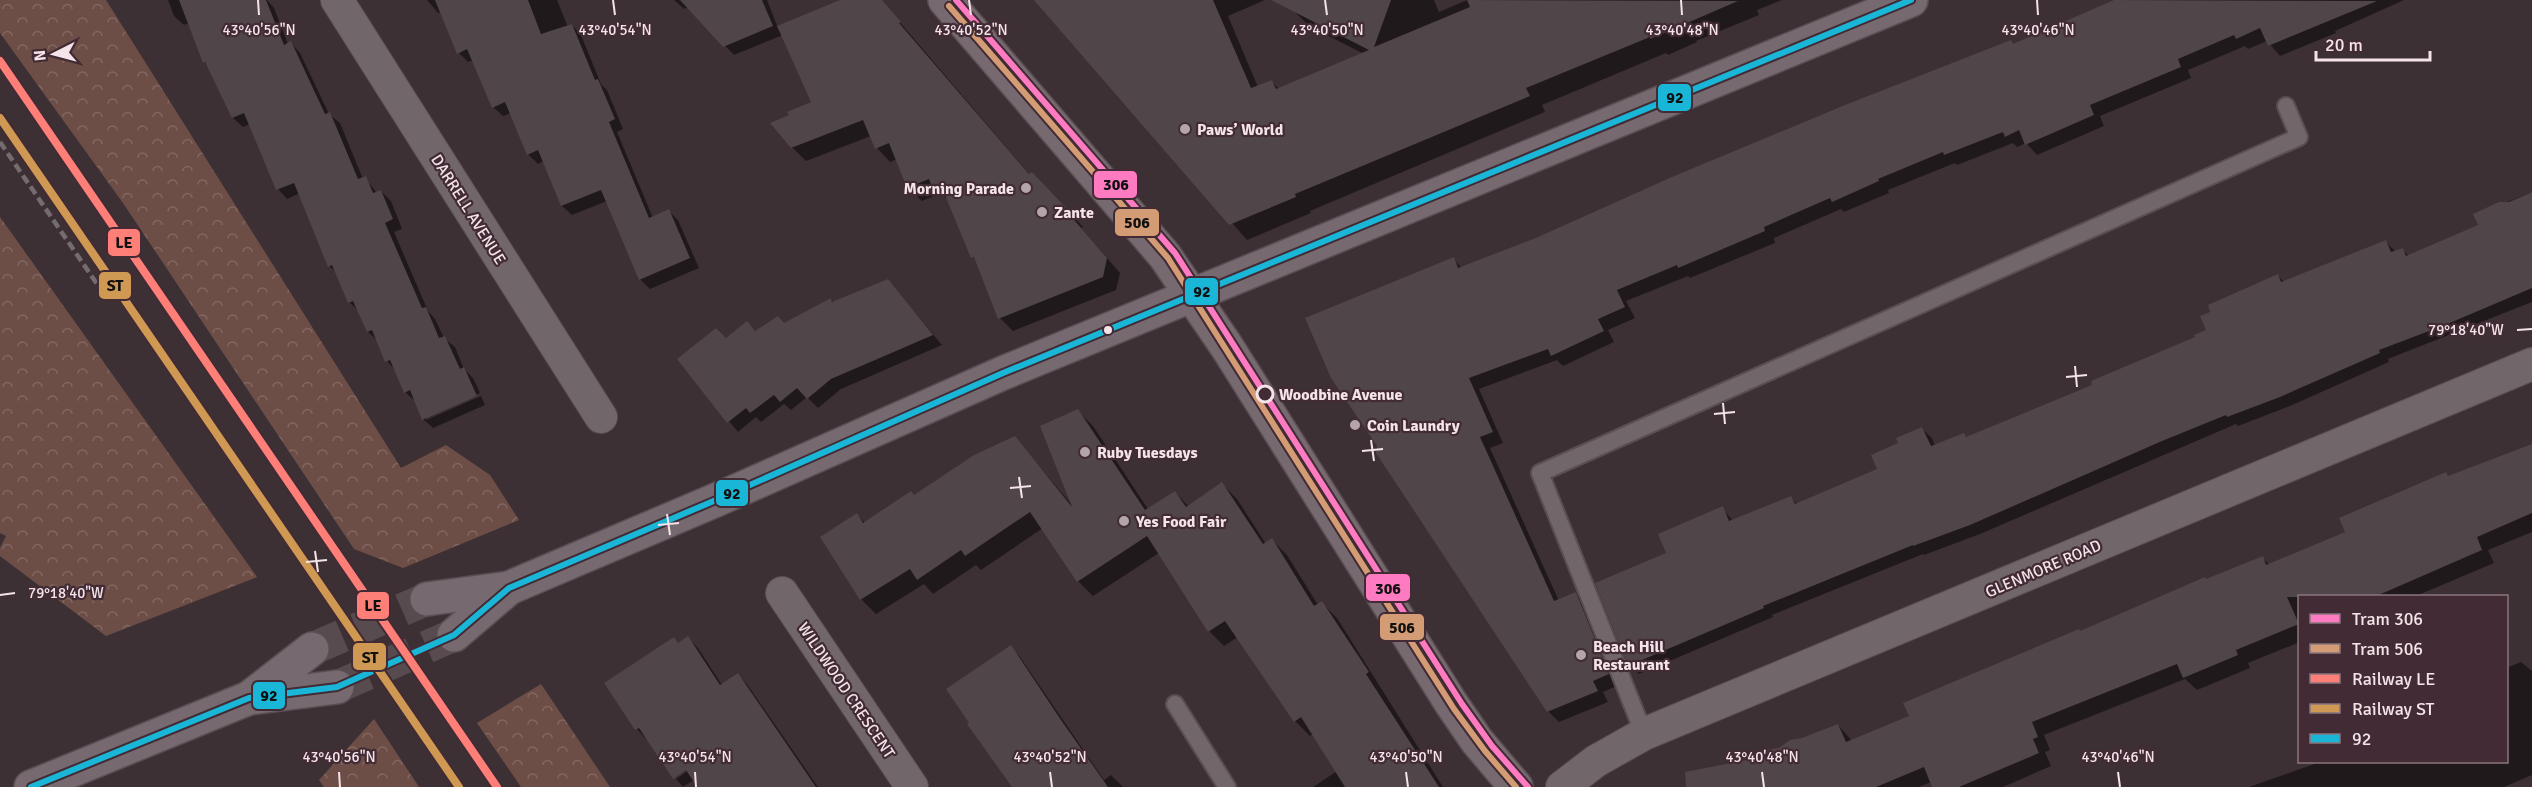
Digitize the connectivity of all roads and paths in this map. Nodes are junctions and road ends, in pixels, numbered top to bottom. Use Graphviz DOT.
graph roads {
  1 [pos="337,0"];
  2 [pos="945,0"];
  3 [pos="1911,0"];
  4 [pos="2286,106"];
  5 [pos="1192,296"];
  6 [pos="2532,364"];
  7 [pos="601,417"];
  8 [pos="509,588"];
  9 [pos="782,593"];
  10 [pos="427,599"];
  11 [pos="454,635"];
  12 [pos="312,649"];
  13 [pos="337,687"];
  14 [pos="249,698"];
  15 [pos="1175,704"];
  16 [pos="1644,734"];
  17 [pos="1506,784"];
  18 [pos="31,787"];
  19 [pos="912,787"];
  20 [pos="1227,787"];
  21 [pos="1562,787"];
  1 -- 7 [label="street, DARRELL AVENUE"];
  2 -- 5 [label="main road"];
  3 -- 5 [label="main road"];
  4 -- 16 [label="lane"];
  5 -- 8 [label="main road"];
  5 -- 17 [label="main road"];
  6 -- 16 [label="street, GLENMORE ROAD"];
  8 -- 10 [label="main road"];
  8 -- 11 [label="main road"];
  9 -- 19 [label="street, WILDWOOD CRESCENT"];
  12 -- 14 [label="main road"];
  13 -- 14 [label="main road"];
  14 -- 18 [label="main road"];
  15 -- 20 [label="lane"];
  16 -- 21 [label="street, GLENMORE ROAD"];
}
